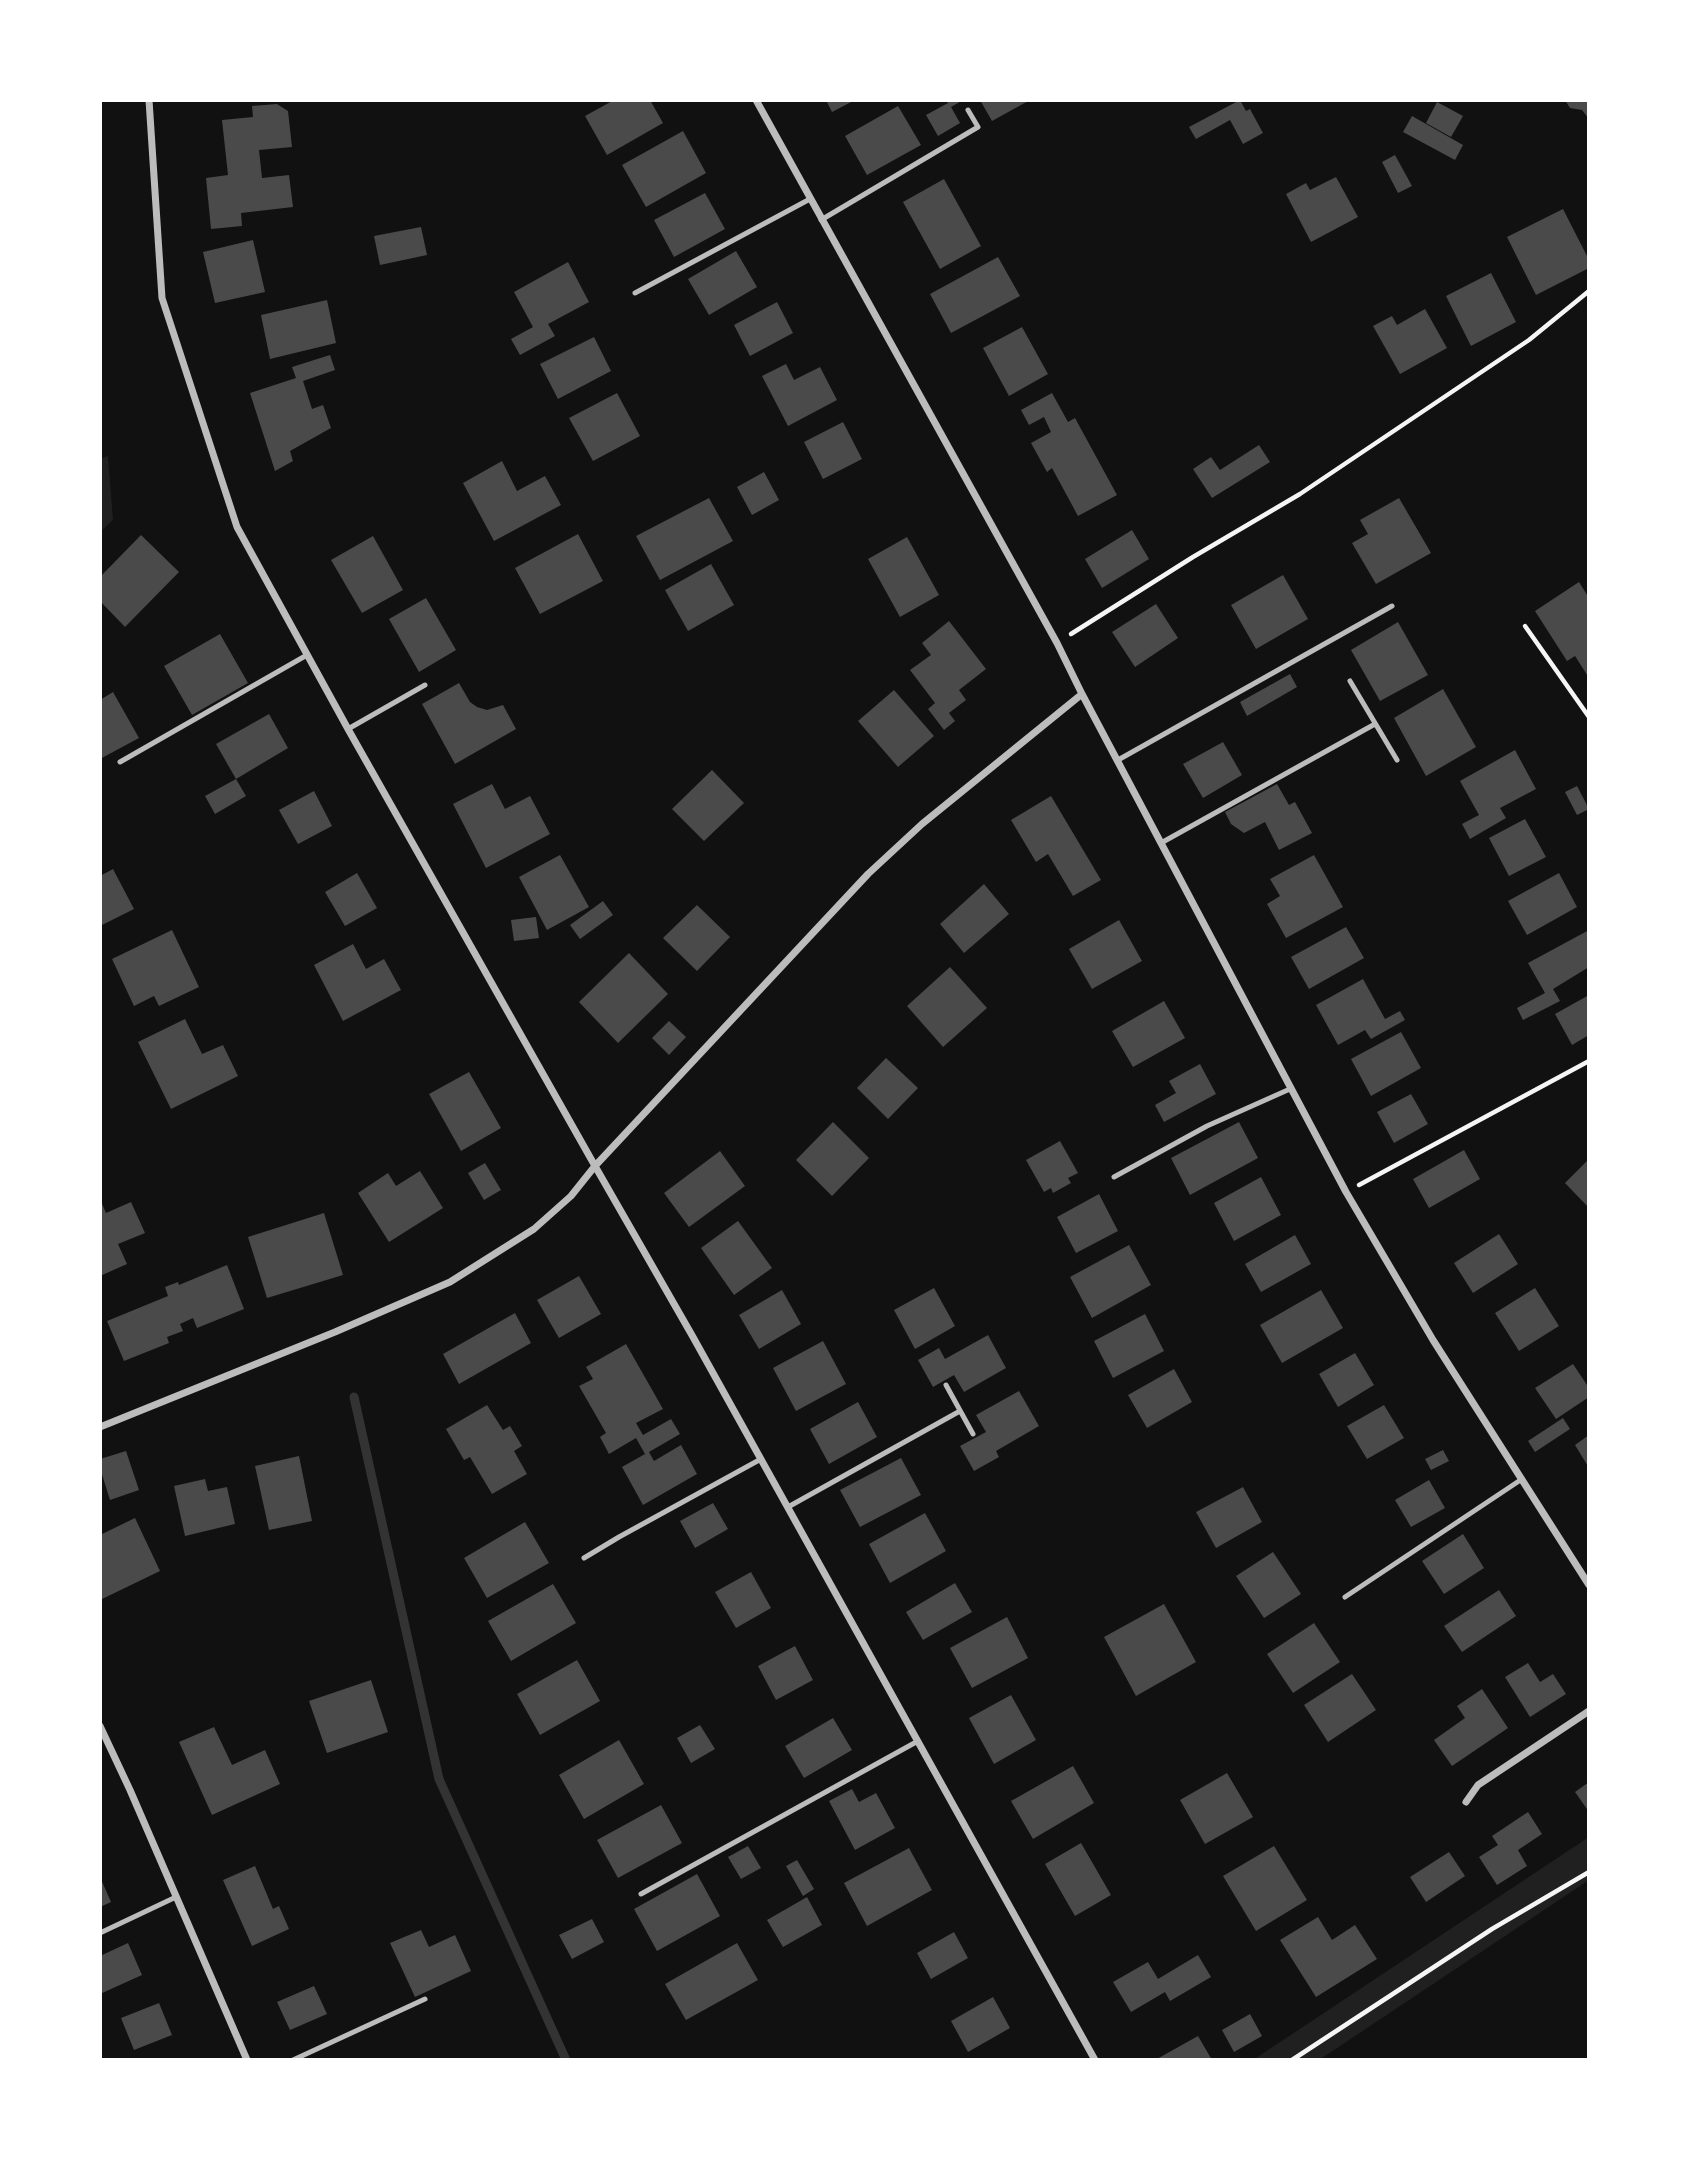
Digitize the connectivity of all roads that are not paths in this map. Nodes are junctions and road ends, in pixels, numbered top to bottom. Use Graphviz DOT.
graph roads {
  1 [pos="149,100"];
  2 [pos="756,100"];
  3 [pos="968,110"];
  4 [pos="810,199"];
  5 [pos="821,220"];
  6 [pos="635,293"];
  7 [pos="1392,606"];
  8 [pos="307,655"];
  9 [pos="1350,681"];
  10 [pos="425,685"];
  11 [pos="1082,694"];
  12 [pos="1375,724"];
  13 [pos="348,729"];
  14 [pos="1118,760"];
  15 [pos="1397,760"];
  16 [pos="120,762"];
  17 [pos="1161,843"];
  18 [pos="1290,1089"];
  19 [pos="594,1166"];
  20 [pos="1114,1177"];
  21 [pos="946,1385"];
  22 [pos="960,1411"];
  23 [pos="100,1427"];
  24 [pos="973,1434"];
  25 [pos="761,1459"];
  26 [pos="1522,1479"];
  27 [pos="788,1507"];
  28 [pos="584,1558"];
  29 [pos="1589,1585"];
  30 [pos="1345,1597"];
  31 [pos="1589,1711"];
  32 [pos="100,1726"];
  33 [pos="918,1741"];
  34 [pos="1466,1802"];
  35 [pos="641,1894"];
  36 [pos="176,1897"];
  37 [pos="100,1933"];
  38 [pos="425,1999"];
  39 [pos="247,2060"];
  40 [pos="293,2060"];
  41 [pos="1095,2060"];
  1 -- 8 [label="street"];
  2 -- 4 [label="street"];
  3 -- 5 [label="lane"];
  4 -- 5 [label="street"];
  4 -- 6 [label="lane"];
  5 -- 11 [label="street"];
  7 -- 14 [label="lane"];
  8 -- 13 [label="street"];
  8 -- 16 [label="lane"];
  9 -- 12 [label="lane"];
  10 -- 13 [label="lane"];
  11 -- 14 [label="street"];
  11 -- 19 [label="street"];
  12 -- 15 [label="lane"];
  12 -- 17 [label="lane"];
  13 -- 19 [label="street"];
  14 -- 17 [label="street"];
  17 -- 18 [label="street"];
  18 -- 20 [label="lane"];
  18 -- 26 [label="street"];
  19 -- 23 [label="street"];
  19 -- 25 [label="street"];
  21 -- 22 [label="lane"];
  22 -- 24 [label="lane"];
  22 -- 27 [label="lane"];
  25 -- 27 [label="street"];
  25 -- 28 [label="lane"];
  26 -- 29 [label="street"];
  26 -- 30 [label="lane"];
  27 -- 33 [label="street"];
  31 -- 34 [label="street"];
  32 -- 36 [label="street"];
  33 -- 35 [label="lane"];
  33 -- 41 [label="street"];
  36 -- 37 [label="lane"];
  36 -- 39 [label="street"];
  38 -- 40 [label="lane"];
}
